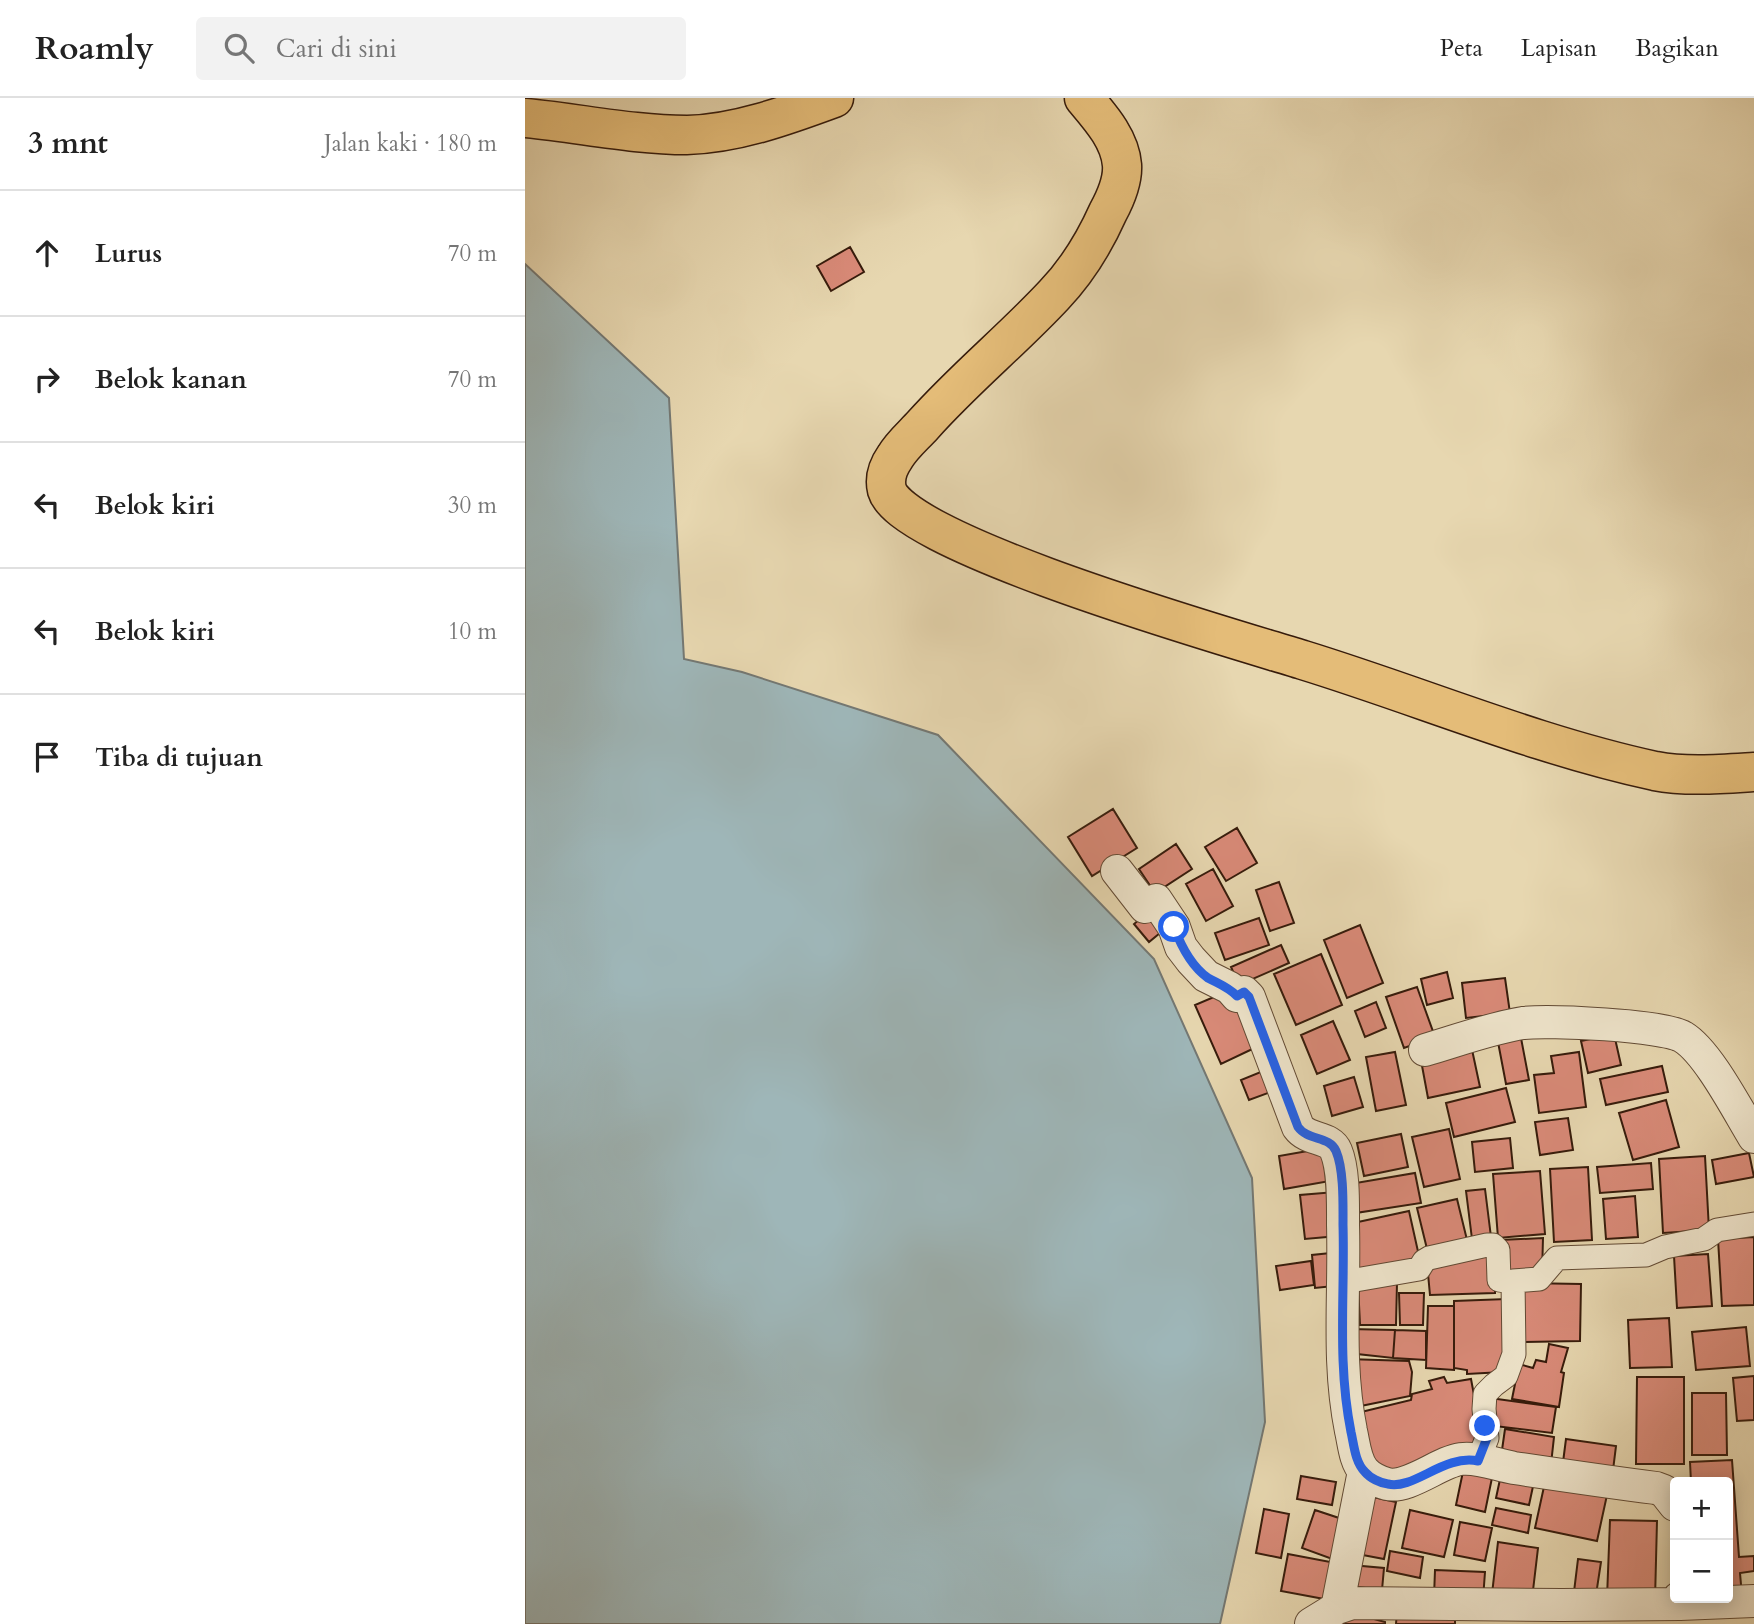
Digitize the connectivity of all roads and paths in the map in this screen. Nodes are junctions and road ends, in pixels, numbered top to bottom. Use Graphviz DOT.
graph roads {
  1 [pos="834,98"];
  2 [pos="1084,98"];
  3 [pos="525,118"];
  4 [pos="1754,772"];
  5 [pos="1117,871"];
  6 [pos="1425,1050"];
  7 [pos="1754,1137"];
  8 [pos="1754,1224"];
  9 [pos="1344,1282"];
  10 [pos="1513,1282"];
  11 [pos="1478,1461"];
  12 [pos="1364,1471"];
  13 [pos="1670,1499"];
  14 [pos="1670,1601"];
  15 [pos="1733,1601"];
  16 [pos="1754,1601"];
  17 [pos="1324,1616"];
  1 -- 3 [label="highway"];
  2 -- 4 [label="highway"];
  5 -- 9 [label="street"];
  6 -- 7 [label="street"];
  8 -- 10 [label="street"];
  9 -- 10 [label="street"];
  9 -- 12 [label="street"];
  10 -- 11 [label="street"];
  11 -- 12 [label="street"];
  11 -- 13 [label="street"];
  12 -- 17 [label="street"];
  14 -- 17 [label="street"];
  15 -- 16 [label="street"];
}
